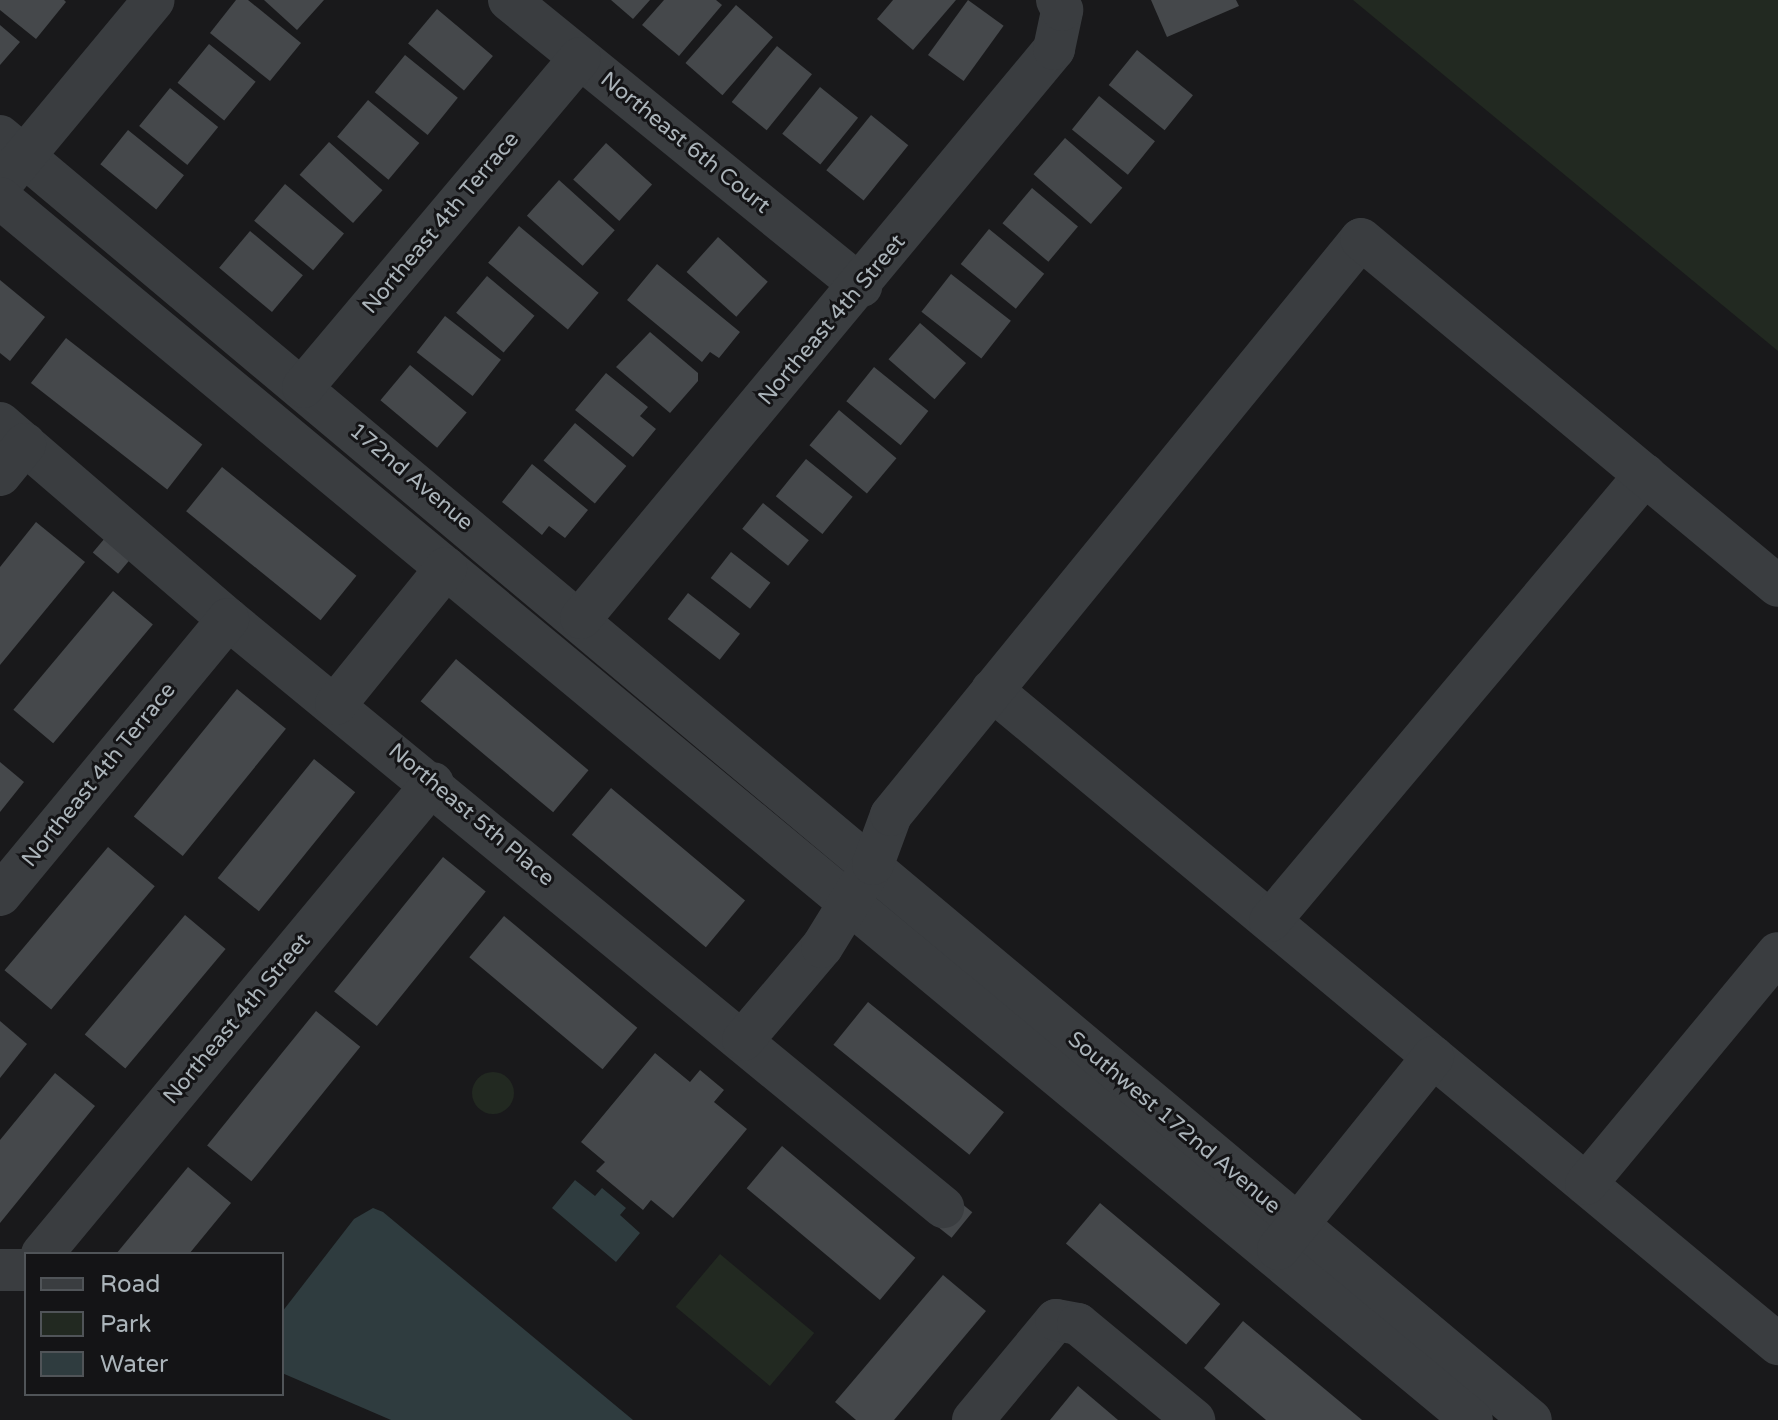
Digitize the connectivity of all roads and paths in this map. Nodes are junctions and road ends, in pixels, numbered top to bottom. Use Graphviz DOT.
graph roads {
  1 [pos="154,0"];
  2 [pos="509,0"];
  3 [pos="1060,5"];
  4 [pos="580,58"];
  5 [pos="8,159"];
  6 [pos="0,198"];
  7 [pos="861,286"];
  8 [pos="303,387"];
  9 [pos="8,447"];
  10 [pos="1645,475"];
  11 [pos="446,568"];
  12 [pos="1778,586"];
  13 [pos="581,618"];
  14 [pos="228,619"];
  15 [pos="992,690"];
  16 [pos="336,704"];
  17 [pos="433,783"];
  18 [pos="821,821"];
  19 [pos="873,864"];
  20 [pos="0,895"];
  21 [pos="851,904"];
  22 [pos="1270,921"];
  23 [pos="1778,953"];
  24 [pos="743,1040"];
  25 [pos="1433,1057"];
  26 [pos="1586,1184"];
  27 [pos="943,1207"];
  28 [pos="1285,1240"];
  29 [pos="44,1252"];
  30 [pos="0,1270"];
  31 [pos="24,1270"];
  32 [pos="1778,1344"];
  33 [pos="1498,1414"];
  34 [pos="973,1420"];
  35 [pos="1194,1420"];
  1 -- 5 [label="street"];
  2 -- 4 [label="street, Northeast 6th Court"];
  3 -- 7 [label="street, Northeast 4th Street"];
  4 -- 7 [label="street, Northeast 6th Court"];
  4 -- 8 [label="street, Northeast 4th Terrace"];
  5 -- 8 [label="street, 172nd Avenue"];
  6 -- 11 [label="street"];
  7 -- 13 [label="street, Northeast 4th Street"];
  8 -- 13 [label="street, 172nd Avenue"];
  9 -- 14 [label="street, Northeast 5th Place"];
  10 -- 12 [label="street"];
  10 -- 15 [label="street"];
  10 -- 22 [label="street"];
  11 -- 16 [label="street"];
  11 -- 21 [label="street, Southwest 172nd Avenue"];
  13 -- 18 [label="street, 172nd Avenue"];
  14 -- 16 [label="street, Northeast 5th Place"];
  14 -- 20 [label="street, Northeast 4th Terrace"];
  15 -- 19 [label="street"];
  15 -- 22 [label="street"];
  16 -- 17 [label="street, Northeast 5th Place"];
  17 -- 24 [label="street, Northeast 5th Place"];
  17 -- 29 [label="street, Northeast 4th Street"];
  18 -- 19 [label="street, Southwest 172nd Avenue"];
  19 -- 21 [label="street"];
  19 -- 28 [label="street, Southwest 172nd Avenue"];
  21 -- 24 [label="street"];
  21 -- 28 [label="street, Southwest 172nd Avenue"];
  22 -- 25 [label="street"];
  23 -- 26 [label="street"];
  24 -- 27 [label="street, Northeast 5th Place"];
  25 -- 26 [label="street"];
  25 -- 28 [label="street"];
  26 -- 32 [label="street"];
  28 -- 33 [label="street, Southwest 172nd Avenue"];
  30 -- 31 [label="street"];
  34 -- 35 [label="street"];
}
